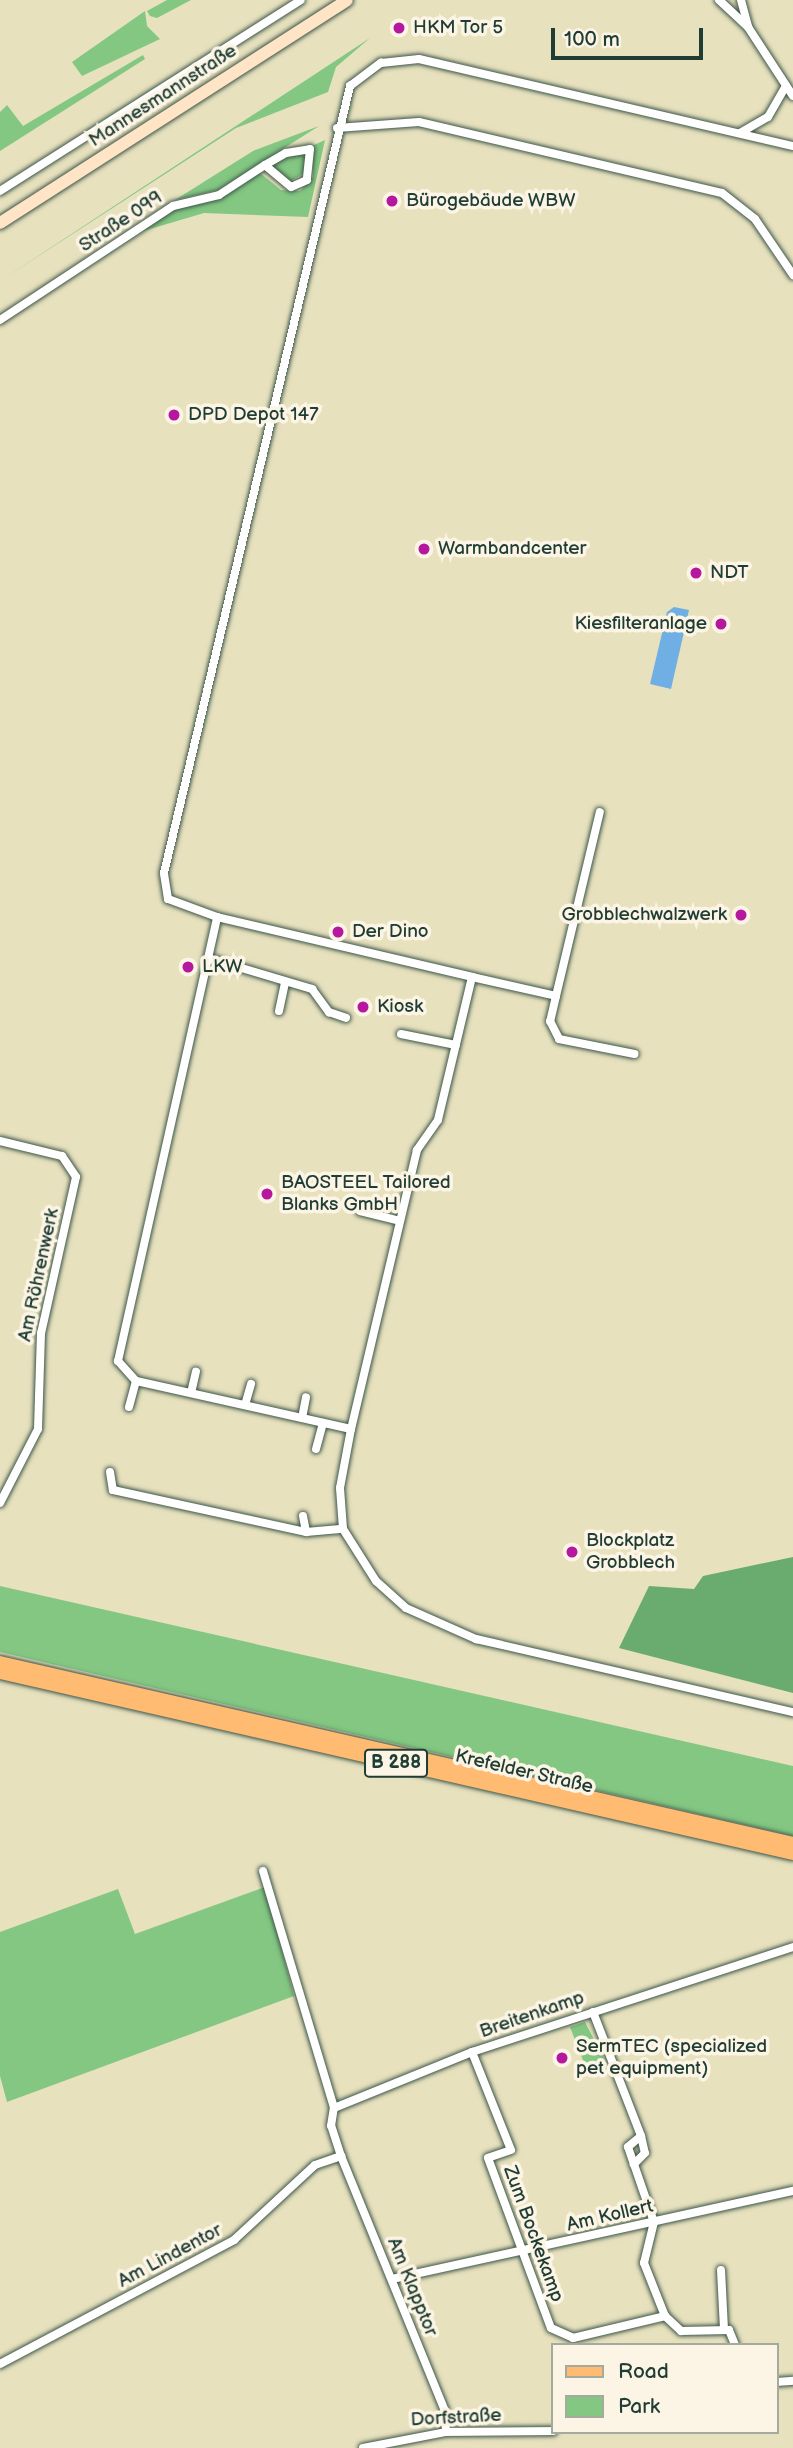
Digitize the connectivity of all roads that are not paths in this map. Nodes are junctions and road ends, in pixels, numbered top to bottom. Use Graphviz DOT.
graph roads {
  1 [pos="301,0"];
  2 [pos="347,0"];
  3 [pos="719,0"];
  4 [pos="741,0"];
  5 [pos="748,27"];
  6 [pos="786,86"];
  7 [pos="793,96"];
  8 [pos="337,128"];
  9 [pos="740,133"];
  10 [pos="793,146"];
  11 [pos="265,165"];
  12 [pos="0,191"];
  13 [pos="0,223"];
  14 [pos="793,275"];
  15 [pos="0,320"];
  16 [pos="600,812"];
  17 [pos="217,917"];
  18 [pos="208,958"];
  19 [pos="472,977"];
  20 [pos="285,982"];
  21 [pos="556,996"];
  22 [pos="279,1011"];
  23 [pos="346,1018"];
  24 [pos="401,1034"];
  25 [pos="456,1045"];
  26 [pos="635,1054"];
  27 [pos="0,1141"];
  28 [pos="360,1211"];
  29 [pos="400,1221"];
  30 [pos="196,1371"];
  31 [pos="136,1381"];
  32 [pos="251,1384"];
  33 [pos="191,1393"];
  34 [pos="306,1396"];
  35 [pos="245,1405"];
  36 [pos="129,1407"];
  37 [pos="302,1418"];
  38 [pos="323,1423"];
  39 [pos="351,1429"];
  40 [pos="316,1449"];
  41 [pos="110,1472"];
  42 [pos="0,1503"];
  43 [pos="303,1516"];
  44 [pos="343,1529"];
  45 [pos="306,1532"];
  46 [pos="0,1662"];
  47 [pos="0,1673"];
  48 [pos="793,1712"];
  49 [pos="793,1843"];
  50 [pos="793,1854"];
  51 [pos="263,1871"];
  52 [pos="793,1947"];
  53 [pos="593,2012"];
  54 [pos="472,2052"];
  55 [pos="334,2108"];
  56 [pos="640,2136"];
  57 [pos="341,2156"];
  58 [pos="634,2164"];
  59 [pos="793,2191"];
  60 [pos="654,2222"];
  61 [pos="523,2252"];
  62 [pos="721,2270"];
  63 [pos="393,2279"];
  64 [pos="666,2316"];
  65 [pos="724,2329"];
  66 [pos="735,2343"];
  67 [pos="0,2364"];
  68 [pos="552,2431"];
  69 [pos="446,2432"];
  70 [pos="363,2448"];
  1 -- 12 [label="street"];
  2 -- 13 [label="main road, Mannesmannstraße"];
  3 -- 5 [label="street"];
  4 -- 5 [label="street"];
  5 -- 6 [label="street"];
  6 -- 7 [label="street"];
  6 -- 9 [label="street"];
  8 -- 9 [label="street"];
  8 -- 14 [label="street"];
  8 -- 17 [label="street"];
  9 -- 10 [label="street"];
  11 -- 11 [label="street, Straße 099"];
  11 -- 15 [label="street, Straße 099"];
  16 -- 21 [label="street"];
  17 -- 18 [label="street"];
  17 -- 19 [label="street"];
  18 -- 20 [label="street"];
  18 -- 31 [label="street"];
  19 -- 21 [label="street"];
  19 -- 25 [label="street"];
  20 -- 22 [label="street"];
  20 -- 23 [label="street"];
  21 -- 26 [label="street"];
  24 -- 25 [label="street"];
  25 -- 29 [label="street"];
  27 -- 42 [label="street, Am Röhrenwerk"];
  28 -- 29 [label="street"];
  29 -- 39 [label="street"];
  30 -- 33 [label="street"];
  31 -- 33 [label="street"];
  31 -- 36 [label="street"];
  32 -- 35 [label="street"];
  33 -- 35 [label="street"];
  34 -- 37 [label="street"];
  35 -- 37 [label="street"];
  37 -- 38 [label="street"];
  38 -- 39 [label="street"];
  38 -- 40 [label="street"];
  39 -- 44 [label="street"];
  41 -- 45 [label="street"];
  43 -- 45 [label="street"];
  44 -- 45 [label="street"];
  44 -- 48 [label="street"];
  46 -- 49 [label="main road, Krefelder Straße / B 288"];
  47 -- 50 [label="main road, Krefelder Straße / B 288"];
  51 -- 55 [label="street"];
  52 -- 53 [label="street, Breitenkamp"];
  53 -- 54 [label="street, Breitenkamp"];
  53 -- 56 [label="street"];
  54 -- 55 [label="street, Breitenkamp"];
  54 -- 61 [label="street, Zum Bockekamp"];
  55 -- 57 [label="street"];
  56 -- 58 [label="street"];
  56 -- 58 [label="street"];
  57 -- 63 [label="street, Am Klapptor"];
  57 -- 67 [label="street, Am Lindentor"];
  58 -- 60 [label="street"];
  59 -- 60 [label="street, Am Kollert"];
  60 -- 61 [label="street, Am Kollert"];
  60 -- 64 [label="street"];
  61 -- 63 [label="street, Am Kollert"];
  61 -- 64 [label="street, Zum Bockekamp"];
  62 -- 65 [label="street"];
  63 -- 69 [label="street, Am Klapptor"];
  64 -- 65 [label="street"];
  65 -- 66 [label="street"];
  68 -- 69 [label="street, Dorfstraße"];
  69 -- 70 [label="street, Dorfstraße"];
}
